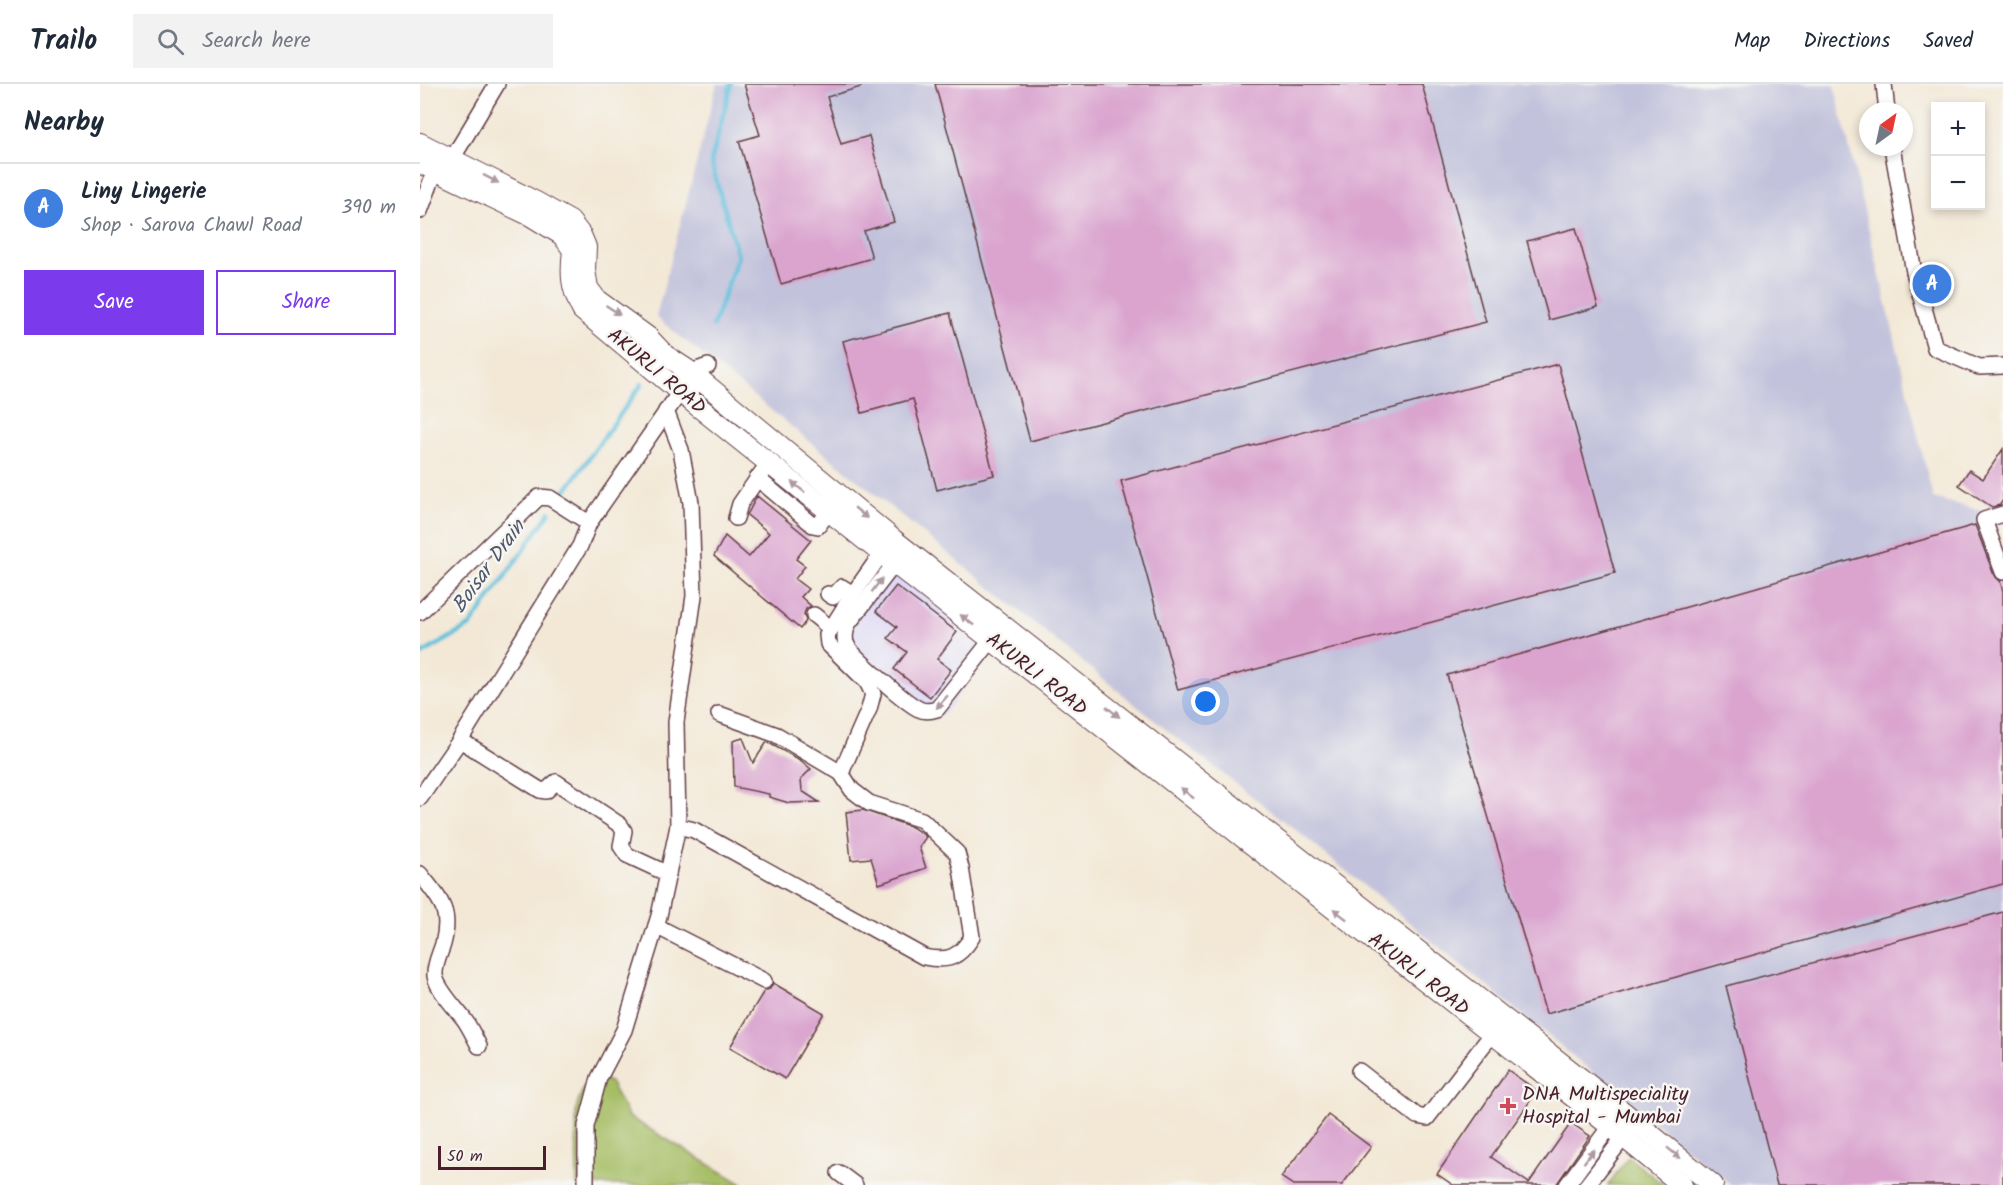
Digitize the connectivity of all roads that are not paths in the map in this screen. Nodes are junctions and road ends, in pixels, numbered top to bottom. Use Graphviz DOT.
graph roads {
  1 [pos="497,84"];
  2 [pos="1884,84"];
  3 [pos="1886,102"];
  4 [pos="420,143"];
  5 [pos="1894,156"];
  6 [pos="452,159"];
  7 [pos="428,167"];
  8 [pos="420,211"];
  9 [pos="2003,366"];
  10 [pos="701,373"];
  11 [pos="675,388"];
  12 [pos="666,411"];
  13 [pos="773,440"];
  14 [pos="761,465"];
  15 [pos="2003,505"];
  16 [pos="1998,516"];
  17 [pos="736,518"];
  18 [pos="588,523"];
  19 [pos="889,551"];
  20 [pos="2003,572"];
  21 [pos="828,594"];
  22 [pos="853,594"];
  23 [pos="420,612"];
  24 [pos="814,615"];
  25 [pos="831,629"];
  26 [pos="997,633"];
  27 [pos="719,714"];
  28 [pos="460,740"];
  29 [pos="841,773"];
  30 [pos="420,798"];
  31 [pos="678,826"];
  32 [pos="420,874"];
  33 [pos="668,874"];
  34 [pos="656,926"];
  35 [pos="764,981"];
  36 [pos="1498,1026"];
  37 [pos="479,1046"];
  38 [pos="1359,1071"];
  39 [pos="1622,1124"];
  40 [pos="839,1173"];
  41 [pos="586,1185"];
  42 [pos="855,1185"];
  43 [pos="1567,1185"];
  44 [pos="1587,1185"];
  45 [pos="1682,1185"];
  46 [pos="1713,1185"];
  1 -- 6 [label="street"];
  2 -- 3 [label="street"];
  4 -- 6 [label="street, AKURLI ROAD"];
  5 -- 9 [label="street"];
  6 -- 10 [label="street, AKURLI ROAD, one-way"];
  7 -- 8 [label="street"];
  7 -- 11 [label="street, AKURLI ROAD"];
  10 -- 11 [label="street"];
  10 -- 13 [label="street, AKURLI ROAD"];
  11 -- 12 [label="street"];
  11 -- 14 [label="street, AKURLI ROAD"];
  12 -- 18 [label="street"];
  12 -- 31 [label="street"];
  13 -- 14 [label="street"];
  13 -- 19 [label="street, AKURLI ROAD, one-way"];
  14 -- 17 [label="street"];
  14 -- 19 [label="street, AKURLI ROAD"];
  15 -- 16 [label="street"];
  16 -- 20 [label="street"];
  18 -- 23 [label="street"];
  18 -- 28 [label="street"];
  19 -- 22 [label="street"];
  19 -- 26 [label="street, AKURLI ROAD"];
  26 -- 19 [label="street, one-way"];
  21 -- 22 [label="street"];
  22 -- 25 [label="street"];
  24 -- 25 [label="street"];
  25 -- 29 [label="street"];
  26 -- 36 [label="street, AKURLI ROAD"];
  27 -- 29 [label="street"];
  28 -- 30 [label="street"];
  28 -- 33 [label="street"];
  29 -- 31 [label="street"];
  31 -- 33 [label="street"];
  32 -- 37 [label="street"];
  33 -- 34 [label="street"];
  34 -- 35 [label="street"];
  34 -- 41 [label="street"];
  36 -- 38 [label="street"];
  36 -- 39 [label="street, AKURLI ROAD"];
  43 -- 39 [label="street, one-way"];
  39 -- 44 [label="street"];
  39 -- 45 [label="street, AKURLI ROAD"];
  39 -- 46 [label="street, one-way"];
  40 -- 42 [label="street"];
}
